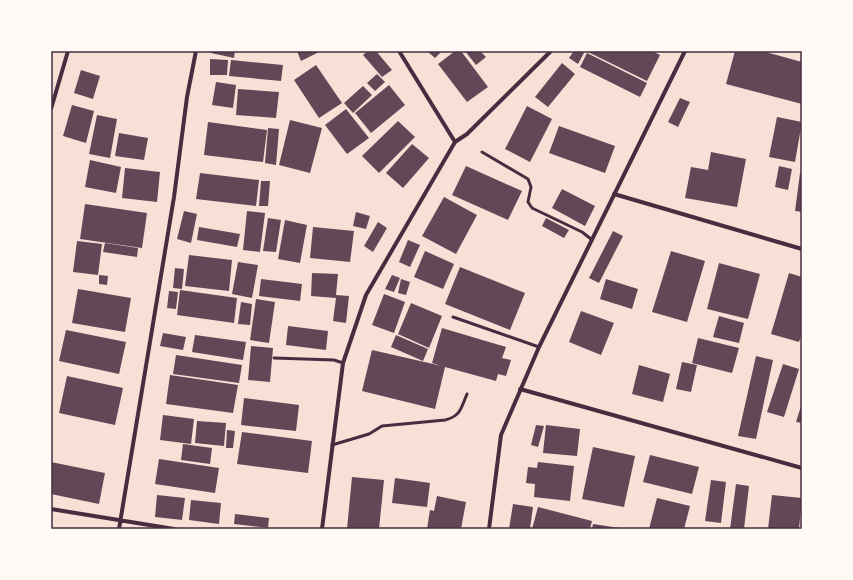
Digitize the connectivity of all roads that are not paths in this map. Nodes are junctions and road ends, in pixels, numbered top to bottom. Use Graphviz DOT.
graph roads {
  1 [pos="68,51"];
  2 [pos="196,51"];
  3 [pos="399,51"];
  4 [pos="551,51"];
  5 [pos="685,51"];
  6 [pos="51,109"];
  7 [pos="455,142"];
  8 [pos="482,152"];
  9 [pos="614,194"];
  10 [pos="591,239"];
  11 [pos="802,249"];
  12 [pos="453,317"];
  13 [pos="539,347"];
  14 [pos="274,358"];
  15 [pos="343,363"];
  16 [pos="520,389"];
  17 [pos="467,394"];
  18 [pos="332,445"];
  19 [pos="802,468"];
  20 [pos="51,509"];
  21 [pos="120,520"];
  22 [pos="119,529"];
  23 [pos="174,529"];
  24 [pos="322,529"];
  25 [pos="489,529"];
  1 -- 6 [label="street"];
  2 -- 21 [label="street"];
  3 -- 7 [label="street"];
  4 -- 7 [label="street"];
  5 -- 9 [label="street"];
  7 -- 15 [label="street"];
  8 -- 10 [label="lane"];
  9 -- 10 [label="street"];
  9 -- 11 [label="street"];
  10 -- 13 [label="street"];
  12 -- 13 [label="lane"];
  13 -- 16 [label="street"];
  14 -- 15 [label="lane"];
  15 -- 18 [label="street"];
  16 -- 19 [label="street"];
  16 -- 25 [label="street"];
  17 -- 18 [label="lane"];
  18 -- 24 [label="street"];
  20 -- 21 [label="street"];
  21 -- 22 [label="street"];
  21 -- 23 [label="street"];
}
